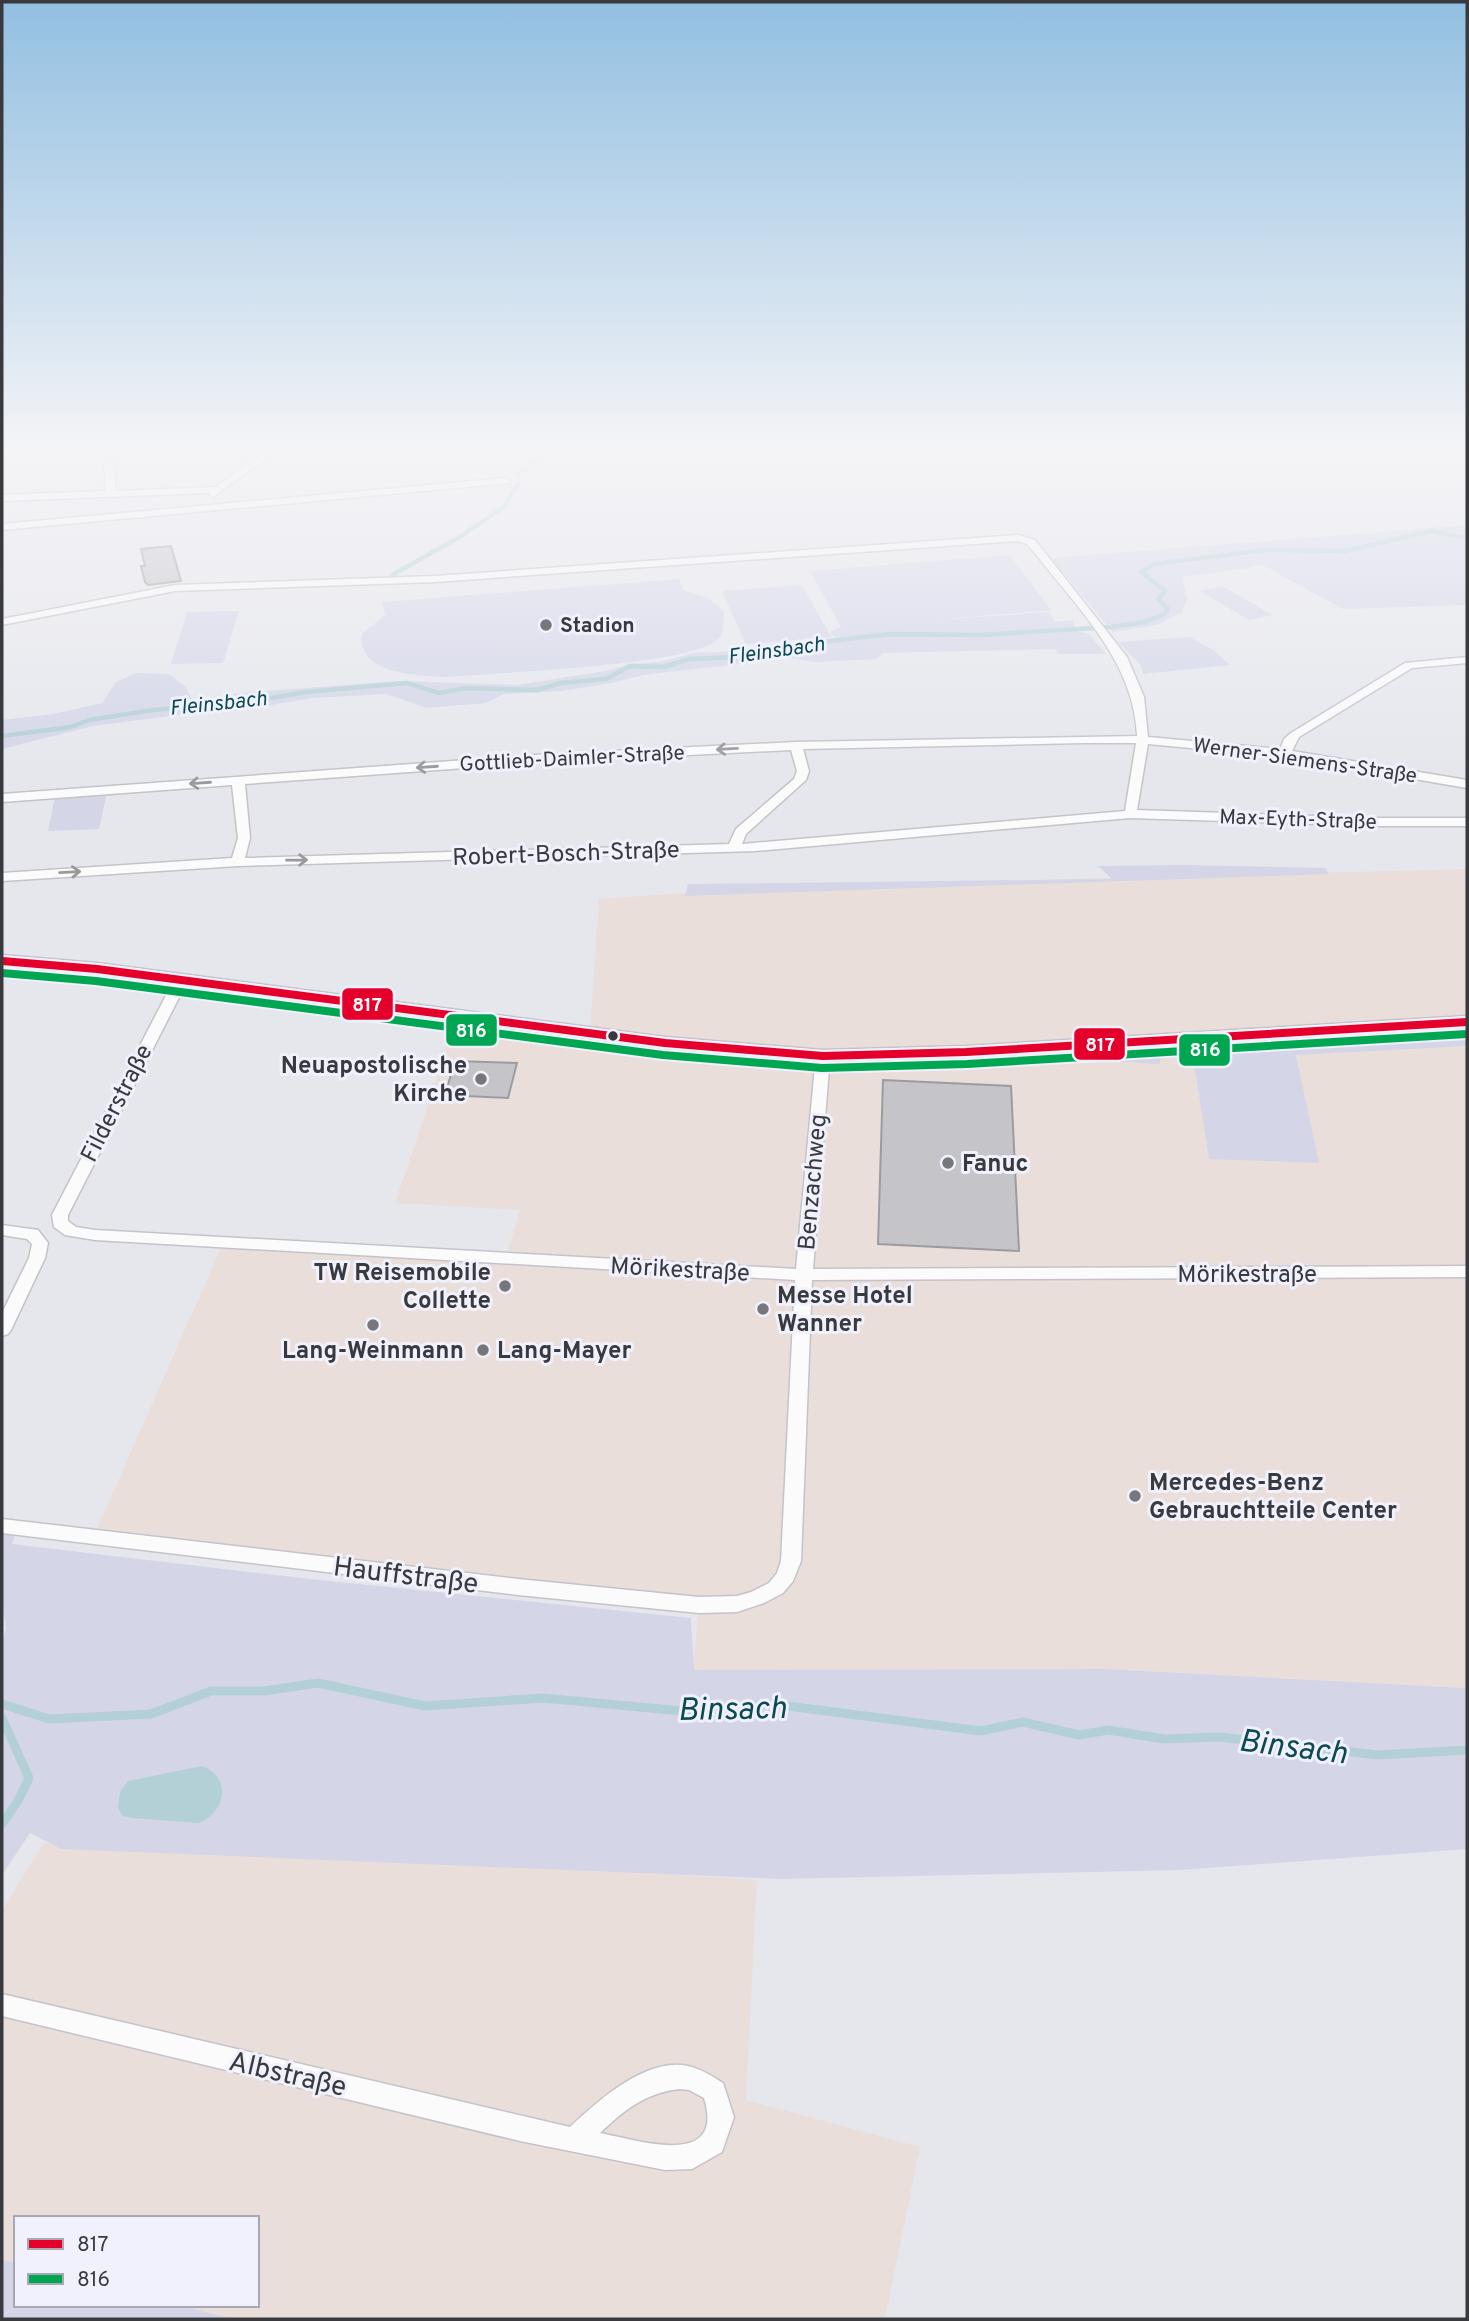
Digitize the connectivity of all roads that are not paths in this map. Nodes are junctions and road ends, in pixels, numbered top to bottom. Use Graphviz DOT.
graph roads {
  1 [pos="743,556"];
  2 [pos="1042,556"];
  3 [pos="2,622"];
  4 [pos="1467,660"];
  5 [pos="1143,740"];
  6 [pos="796,746"];
  7 [pos="1285,753"];
  8 [pos="238,780"];
  9 [pos="1467,784"];
  10 [pos="2,798"];
  11 [pos="1130,814"];
  12 [pos="1467,822"];
  13 [pos="734,848"];
  14 [pos="238,862"];
  15 [pos="2,877"];
  16 [pos="2,961"];
  17 [pos="181,979"];
  18 [pos="1467,1022"];
  19 [pos="823,1056"];
  20 [pos="64,1228"];
  21 [pos="2,1230"];
  22 [pos="1467,1272"];
  23 [pos="804,1275"];
  24 [pos="2,1330"];
  25 [pos="2,1526"];
  26 [pos="791,1561"];
  27 [pos="2,2005"];
  28 [pos="574,2140"];
  1 -- 3 [label="street"];
  2 -- 5 [label="street"];
  4 -- 7 [label="street"];
  5 -- 6 [label="street, Gottlieb-Daimler-Straße"];
  5 -- 7 [label="street, Werner-Siemens-Straße"];
  5 -- 11 [label="street"];
  6 -- 8 [label="street, Gottlieb-Daimler-Straße, one-way"];
  6 -- 13 [label="street"];
  7 -- 9 [label="street, Werner-Siemens-Straße"];
  8 -- 10 [label="street, Gottlieb-Daimler-Straße, one-way"];
  8 -- 14 [label="street"];
  11 -- 12 [label="street, Max-Eyth-Straße"];
  11 -- 13 [label="street, Robert-Bosch-Straße"];
  14 -- 13 [label="street, Robert-Bosch-Straße, one-way"];
  15 -- 14 [label="street, Robert-Bosch-Straße, one-way"];
  16 -- 17 [label="street"];
  17 -- 19 [label="street"];
  17 -- 20 [label="street, Filderstraße"];
  18 -- 19 [label="street"];
  19 -- 23 [label="street, Benzachweg"];
  20 -- 23 [label="street, Mörikestraße"];
  21 -- 24 [label="street"];
  22 -- 23 [label="street, Mörikestraße"];
  23 -- 26 [label="street, Benzachweg"];
  25 -- 26 [label="street, Hauffstraße"];
  27 -- 28 [label="street, Albstraße"];
  28 -- 28 [label="street, Albstraße"];
}
